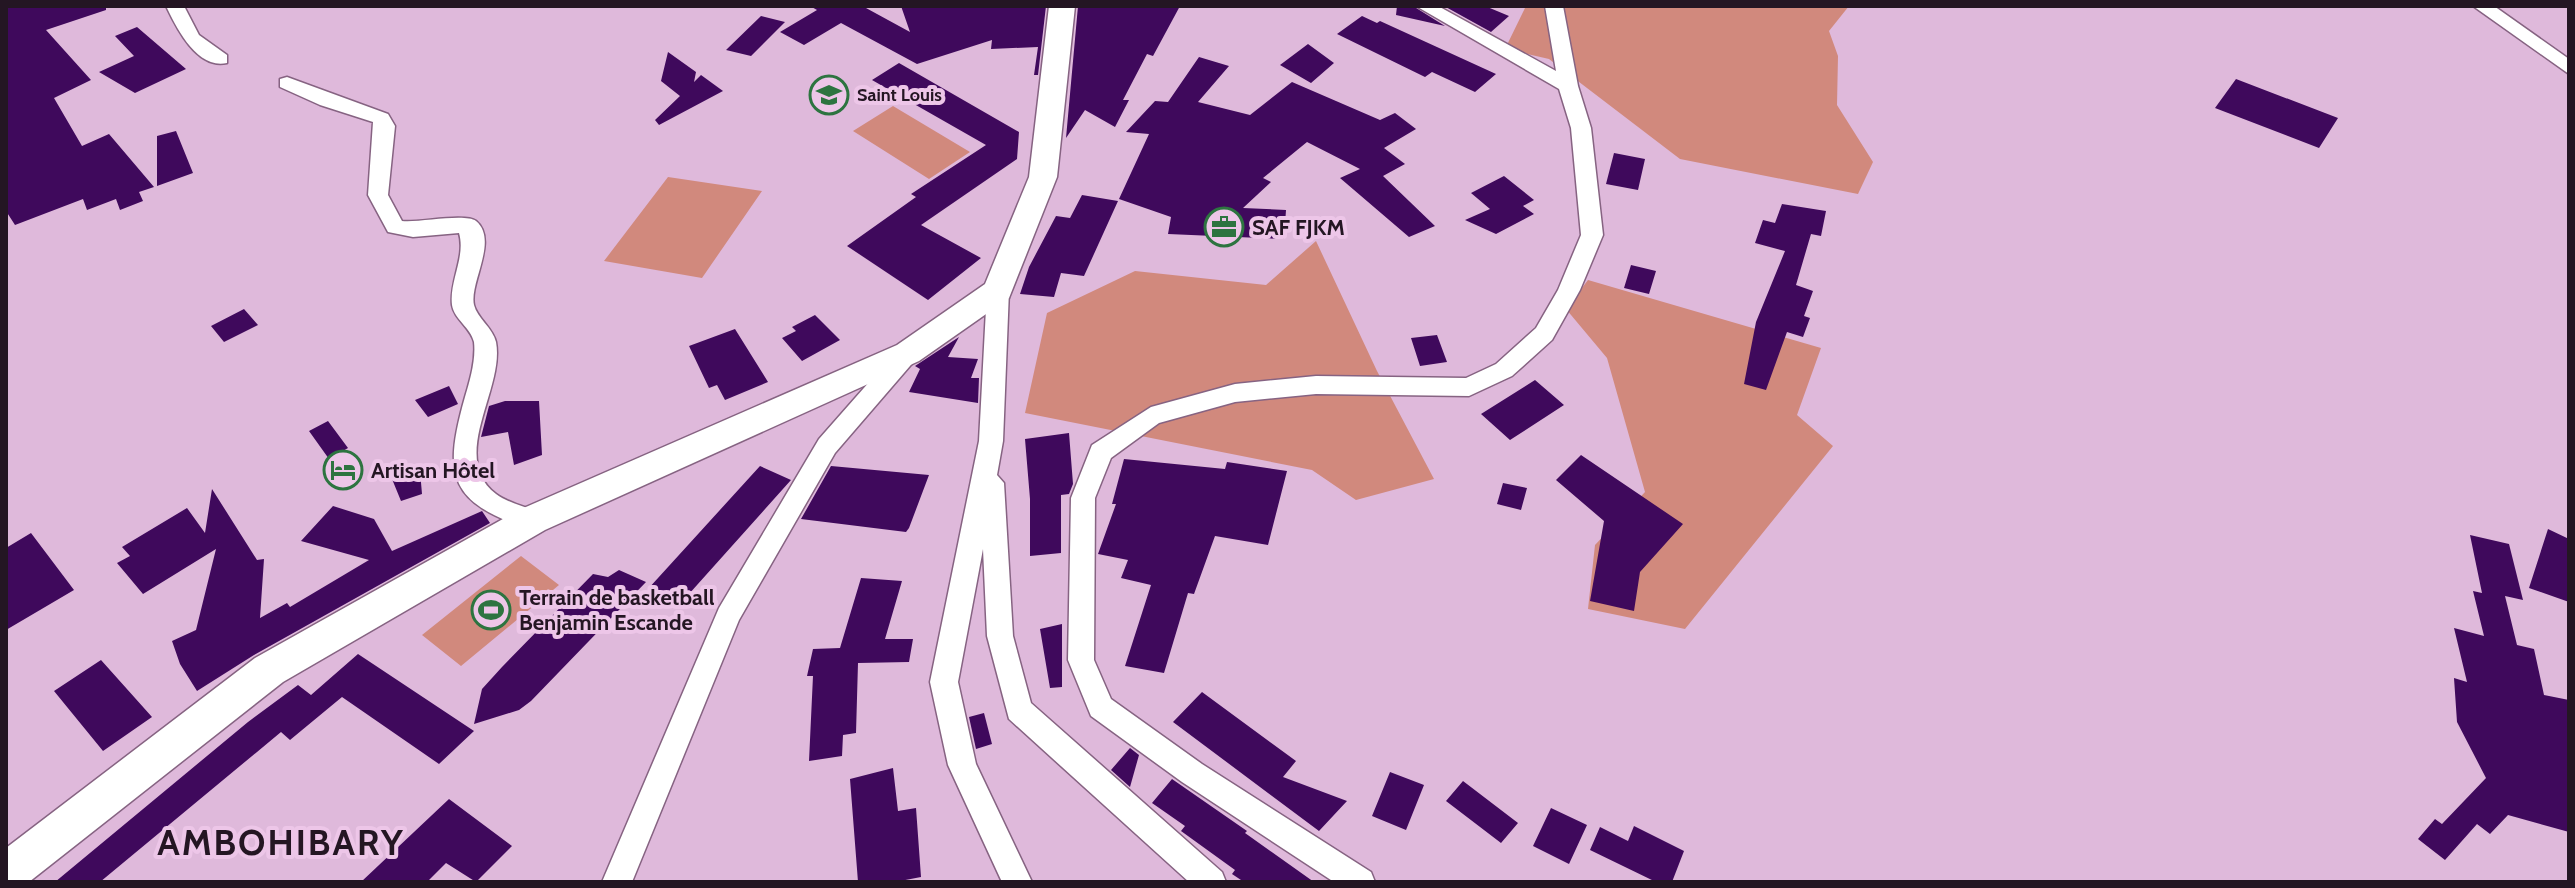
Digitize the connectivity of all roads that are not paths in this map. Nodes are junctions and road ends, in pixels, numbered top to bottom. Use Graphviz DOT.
graph roads {
  1 [pos="175,6"];
  2 [pos="1062,6"];
  3 [pos="1425,6"];
  4 [pos="1554,6"];
  5 [pos="2482,6"];
  6 [pos="220,59"];
  7 [pos="2569,68"];
  8 [pos="287,83"];
  9 [pos="1568,86"];
  10 [pos="998,290"];
  11 [pos="908,353"];
  12 [pos="991,441"];
  13 [pos="532,520"];
  14 [pos="6,874"];
  15 [pos="617,882"];
  16 [pos="1017,882"];
  17 [pos="1211,882"];
  18 [pos="1360,882"];
  1 -- 6 [label="street"];
  2 -- 10 [label="street"];
  3 -- 9 [label="street"];
  4 -- 9 [label="street"];
  5 -- 7 [label="street"];
  8 -- 13 [label="street"];
  9 -- 18 [label="street"];
  10 -- 11 [label="street"];
  10 -- 12 [label="street"];
  11 -- 13 [label="street"];
  11 -- 15 [label="street"];
  12 -- 16 [label="street"];
  12 -- 17 [label="street"];
  13 -- 14 [label="street"];
}
